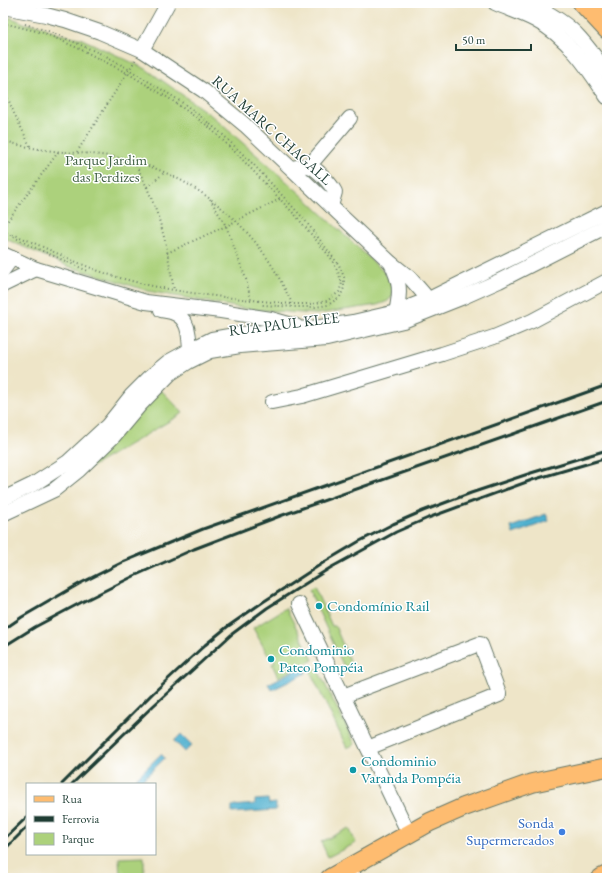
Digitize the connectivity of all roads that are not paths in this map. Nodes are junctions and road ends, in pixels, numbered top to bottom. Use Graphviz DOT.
graph roads {
  1 [pos="168,3"];
  2 [pos="495,3"];
  3 [pos="528,3"];
  4 [pos="582,3"];
  5 [pos="605,3"];
  6 [pos="607,5"];
  7 [pos="3,7"];
  8 [pos="607,30"];
  9 [pos="142,50"];
  10 [pos="607,74"];
  11 [pos="607,97"];
  12 [pos="350,118"];
  13 [pos="309,166"];
  14 [pos="292,168"];
  15 [pos="331,206"];
  16 [pos="607,211"];
  17 [pos="607,226"];
  18 [pos="7,256"];
  19 [pos="391,263"];
  20 [pos="36,269"];
  21 [pos="3,270"];
  22 [pos="607,281"];
  23 [pos="3,285"];
  24 [pos="146,302"];
  25 [pos="429,305"];
  26 [pos="396,312"];
  27 [pos="304,329"];
  28 [pos="190,350"];
  29 [pos="272,402"];
  30 [pos="3,499"];
  31 [pos="3,514"];
  32 [pos="299,604"];
  33 [pos="343,696"];
  34 [pos="368,748"];
  35 [pos="607,767"];
  36 [pos="409,834"];
  37 [pos="352,873"];
  38 [pos="607,875"];
  39 [pos="330,878"];
  40 [pos="601,878"];
  1 -- 9 [label="street"];
  2 -- 11 [label="street"];
  3 -- 10 [label="street"];
  4 -- 8 [label="main road"];
  5 -- 6 [label="main road"];
  7 -- 9 [label="street, RUA MARC CHAGALL"];
  9 -- 14 [label="street, RUA MARC CHAGALL"];
  12 -- 13 [label="street"];
  13 -- 14 [label="street"];
  13 -- 15 [label="street"];
  14 -- 15 [label="street, RUA MARC CHAGALL"];
  15 -- 19 [label="street, RUA MARC CHAGALL"];
  16 -- 25 [label="street, RUA PAUL KLEE"];
  17 -- 25 [label="street, RUA PAUL KLEE"];
  18 -- 20 [label="street"];
  18 -- 21 [label="street"];
  19 -- 25 [label="street, RUA MARC CHAGALL"];
  19 -- 26 [label="street, RUA MARC CHAGALL"];
  20 -- 23 [label="street"];
  20 -- 24 [label="street"];
  22 -- 29 [label="street"];
  24 -- 27 [label="street"];
  24 -- 28 [label="street"];
  25 -- 26 [label="street, RUA PAUL KLEE"];
  25 -- 31 [label="street, RUA PAUL KLEE"];
  26 -- 27 [label="street, RUA PAUL KLEE"];
  27 -- 28 [label="street, RUA PAUL KLEE"];
  28 -- 30 [label="street, RUA PAUL KLEE"];
  32 -- 33 [label="street"];
  33 -- 34 [label="street"];
  33 -- 34 [label="street"];
  34 -- 36 [label="street"];
  35 -- 36 [label="main road"];
  36 -- 37 [label="main road"];
  37 -- 39 [label="main road"];
  38 -- 40 [label="main road"];
}
